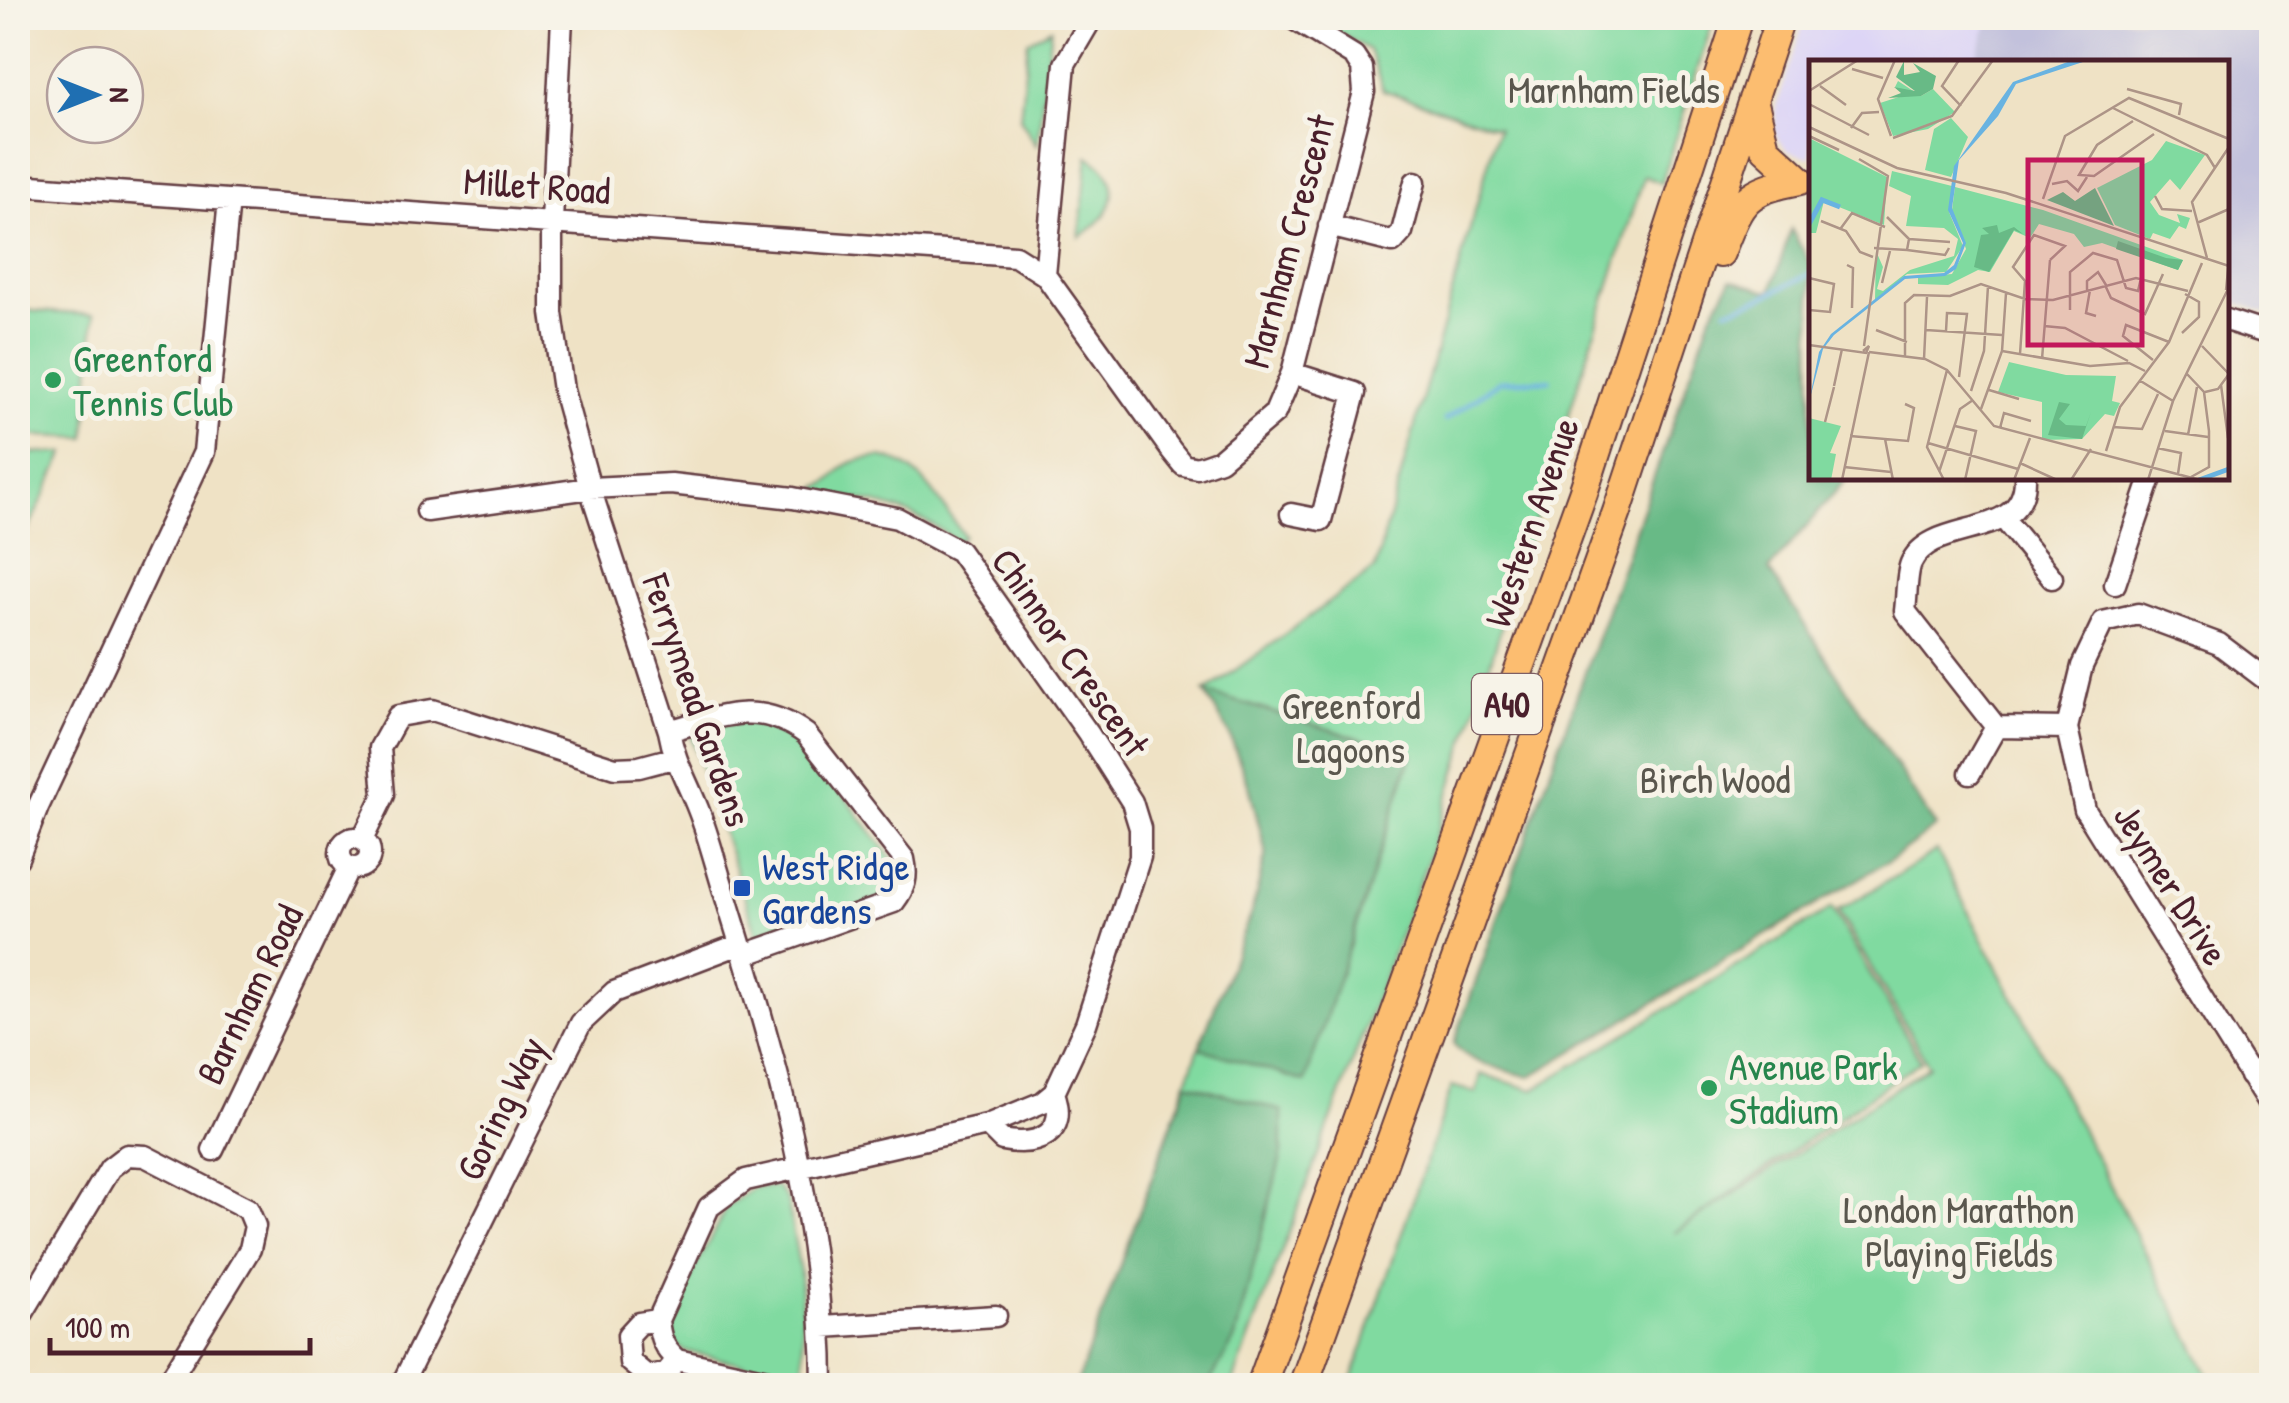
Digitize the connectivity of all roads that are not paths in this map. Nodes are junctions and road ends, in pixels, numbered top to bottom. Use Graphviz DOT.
graph roads {
  1 [pos="562,18"];
  2 [pos="1092,18"];
  3 [pos="1292,18"];
  4 [pos="1738,18"];
  5 [pos="1780,18"];
  6 [pos="1753,97"];
  7 [pos="1415,182"];
  8 [pos="1806,182"];
  9 [pos="18,185"];
  10 [pos="229,200"];
  11 [pos="552,221"];
  12 [pos="1329,226"];
  13 [pos="1045,275"];
  14 [pos="2229,321"];
  15 [pos="2272,335"];
  16 [pos="1292,373"];
  17 [pos="2025,480"];
  18 [pos="2150,480"];
  19 [pos="590,488"];
  20 [pos="427,512"];
  21 [pos="1617,512"];
  22 [pos="1291,514"];
  23 [pos="2004,519"];
  24 [pos="2052,578"];
  25 [pos="2115,584"];
  26 [pos="2272,684"];
  27 [pos="1996,727"];
  28 [pos="2068,728"];
  29 [pos="669,731"];
  30 [pos="674,758"];
  31 [pos="1970,772"];
  32 [pos="18,858"];
  33 [pos="742,950"];
  34 [pos="2272,1062"];
  35 [pos="2250,1076"];
  36 [pos="1054,1093"];
  37 [pos="2272,1110"];
  38 [pos="987,1125"];
  39 [pos="213,1150"];
  40 [pos="800,1168"];
  41 [pos="996,1316"];
  42 [pos="18,1320"];
  43 [pos="658,1320"];
  44 [pos="823,1327"];
  45 [pos="677,1360"];
  46 [pos="166,1386"];
  47 [pos="401,1386"];
  48 [pos="795,1386"];
  49 [pos="823,1386"];
  50 [pos="1261,1386"];
  51 [pos="1303,1386"];
  1 -- 11 [label="street, Ferrymead Gardens"];
  2 -- 13 [label="street"];
  3 -- 12 [label="street, Marnham Crescent"];
  4 -- 50 [label="highway, Western Avenue / A40"];
  5 -- 6 [label="highway, Western Avenue / A40"];
  6 -- 8 [label="highway"];
  6 -- 21 [label="highway, Western Avenue / A40"];
  7 -- 12 [label="street"];
  8 -- 21 [label="highway"];
  9 -- 10 [label="street, Millet Road"];
  10 -- 11 [label="street, Millet Road"];
  10 -- 32 [label="street"];
  11 -- 13 [label="street, Millet Road"];
  11 -- 19 [label="street, Ferrymead Gardens"];
  12 -- 16 [label="street, Marnham Crescent"];
  13 -- 16 [label="street, Marnham Crescent"];
  14 -- 15 [label="street"];
  16 -- 22 [label="street"];
  17 -- 23 [label="street"];
  18 -- 25 [label="street"];
  19 -- 20 [label="street, Chinnor Crescent"];
  19 -- 29 [label="street, Ferrymead Gardens"];
  19 -- 36 [label="street, Chinnor Crescent"];
  21 -- 51 [label="highway, Western Avenue / A40"];
  23 -- 24 [label="street"];
  23 -- 27 [label="street"];
  26 -- 28 [label="street, Jeymer Drive"];
  27 -- 28 [label="street"];
  27 -- 31 [label="street"];
  28 -- 35 [label="street, Jeymer Drive"];
  29 -- 30 [label="street, Ferrymead Gardens"];
  29 -- 33 [label="street"];
  30 -- 33 [label="street, Ferrymead Gardens"];
  30 -- 39 [label="street, Barnham Road"];
  33 -- 40 [label="street, Ferrymead Gardens"];
  33 -- 47 [label="street, Goring Way"];
  34 -- 35 [label="street"];
  35 -- 37 [label="street, Jeymer Drive"];
  36 -- 38 [label="street"];
  36 -- 38 [label="street, Chinnor Crescent"];
  38 -- 40 [label="street"];
  40 -- 43 [label="street"];
  40 -- 44 [label="street, Ferrymead Gardens"];
  41 -- 44 [label="street"];
  42 -- 46 [label="street"];
  43 -- 45 [label="street"];
  43 -- 45 [label="street"];
  44 -- 49 [label="street, Ferrymead Gardens"];
  45 -- 48 [label="street"];
}
